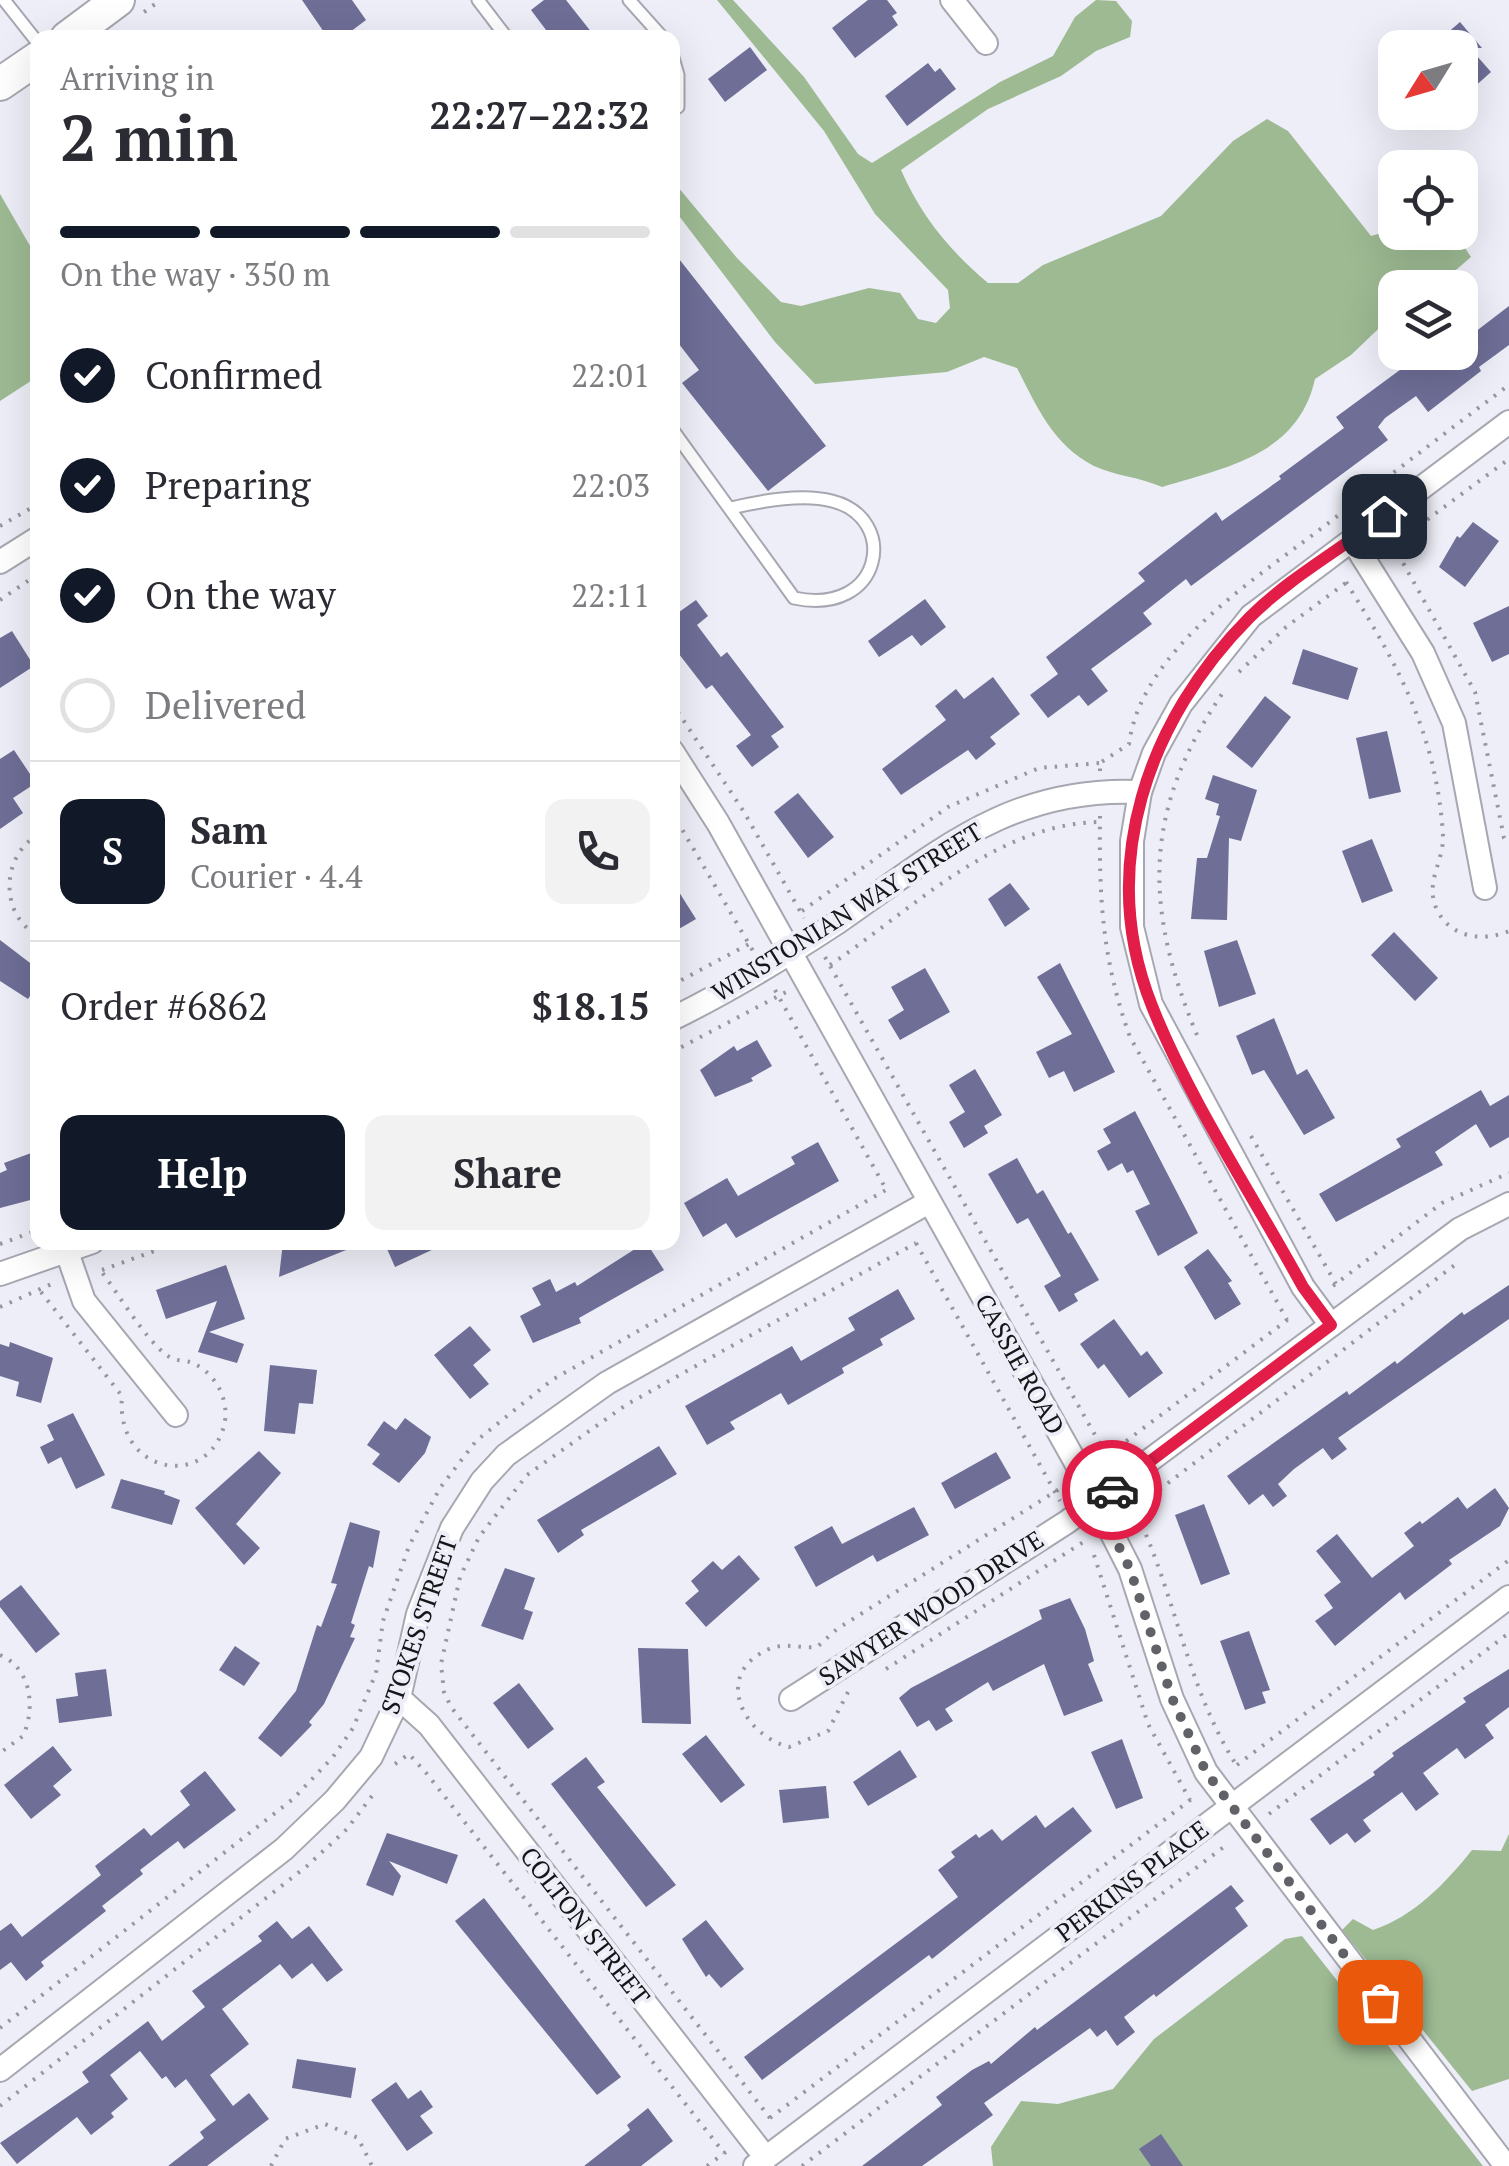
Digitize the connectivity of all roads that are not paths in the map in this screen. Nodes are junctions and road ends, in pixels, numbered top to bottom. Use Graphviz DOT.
graph roads {
  1 [pos="4,0"];
  2 [pos="118,0"];
  3 [pos="478,0"];
  4 [pos="630,0"];
  5 [pos="952,0"];
  6 [pos="49,30"];
  7 [pos="73,30"];
  8 [pos="501,30"];
  9 [pos="656,30"];
  10 [pos="986,43"];
  11 [pos="30,63"];
  12 [pos="0,84"];
  13 [pos="1509,422"];
  14 [pos="680,440"];
  15 [pos="731,508"];
  16 [pos="1352,540"];
  17 [pos="30,543"];
  18 [pos="0,562"];
  19 [pos="680,764"];
  20 [pos="1140,792"];
  21 [pos="1485,888"];
  22 [pos="789,953"];
  23 [pos="680,1015"];
  24 [pos="929,1202"];
  25 [pos="1509,1204"];
  26 [pos="72,1250"];
  27 [pos="67,1252"];
  28 [pos="0,1274"];
  29 [pos="1331,1325"];
  30 [pos="176,1415"];
  31 [pos="1096,1501"];
  32 [pos="1509,1597"];
  33 [pos="399,1698"];
  34 [pos="791,1699"];
  35 [pos="1230,1807"];
  36 [pos="0,2070"];
  37 [pos="761,2162"];
  38 [pos="1506,2166"];
  1 -- 6 [label="lane"];
  2 -- 7 [label="main road"];
  3 -- 8 [label="lane"];
  4 -- 9 [label="lane"];
  5 -- 10 [label="street"];
  11 -- 12 [label="main road"];
  13 -- 16 [label="street"];
  14 -- 15 [label="lane"];
  15 -- 15 [label="lane"];
  16 -- 20 [label="street"];
  16 -- 21 [label="street"];
  17 -- 18 [label="street"];
  19 -- 22 [label="street, CASSIE ROAD"];
  20 -- 22 [label="street, WINSTONIAN WAY STREET"];
  20 -- 29 [label="street"];
  22 -- 23 [label="street, WINSTONIAN WAY STREET"];
  22 -- 24 [label="street, CASSIE ROAD"];
  24 -- 31 [label="street, CASSIE ROAD"];
  24 -- 33 [label="street, STOKES STREET"];
  25 -- 29 [label="street, SAWYER WOOD DRIVE"];
  26 -- 27 [label="street"];
  27 -- 28 [label="street"];
  27 -- 30 [label="street"];
  29 -- 31 [label="street, SAWYER WOOD DRIVE"];
  31 -- 34 [label="street, SAWYER WOOD DRIVE"];
  31 -- 35 [label="street, CASSIE ROAD"];
  32 -- 35 [label="street, PERKINS PLACE"];
  33 -- 36 [label="street, STOKES STREET"];
  33 -- 37 [label="street, COLTON STREET"];
  35 -- 37 [label="street, PERKINS PLACE"];
  35 -- 38 [label="street, CASSIE ROAD"];
}
